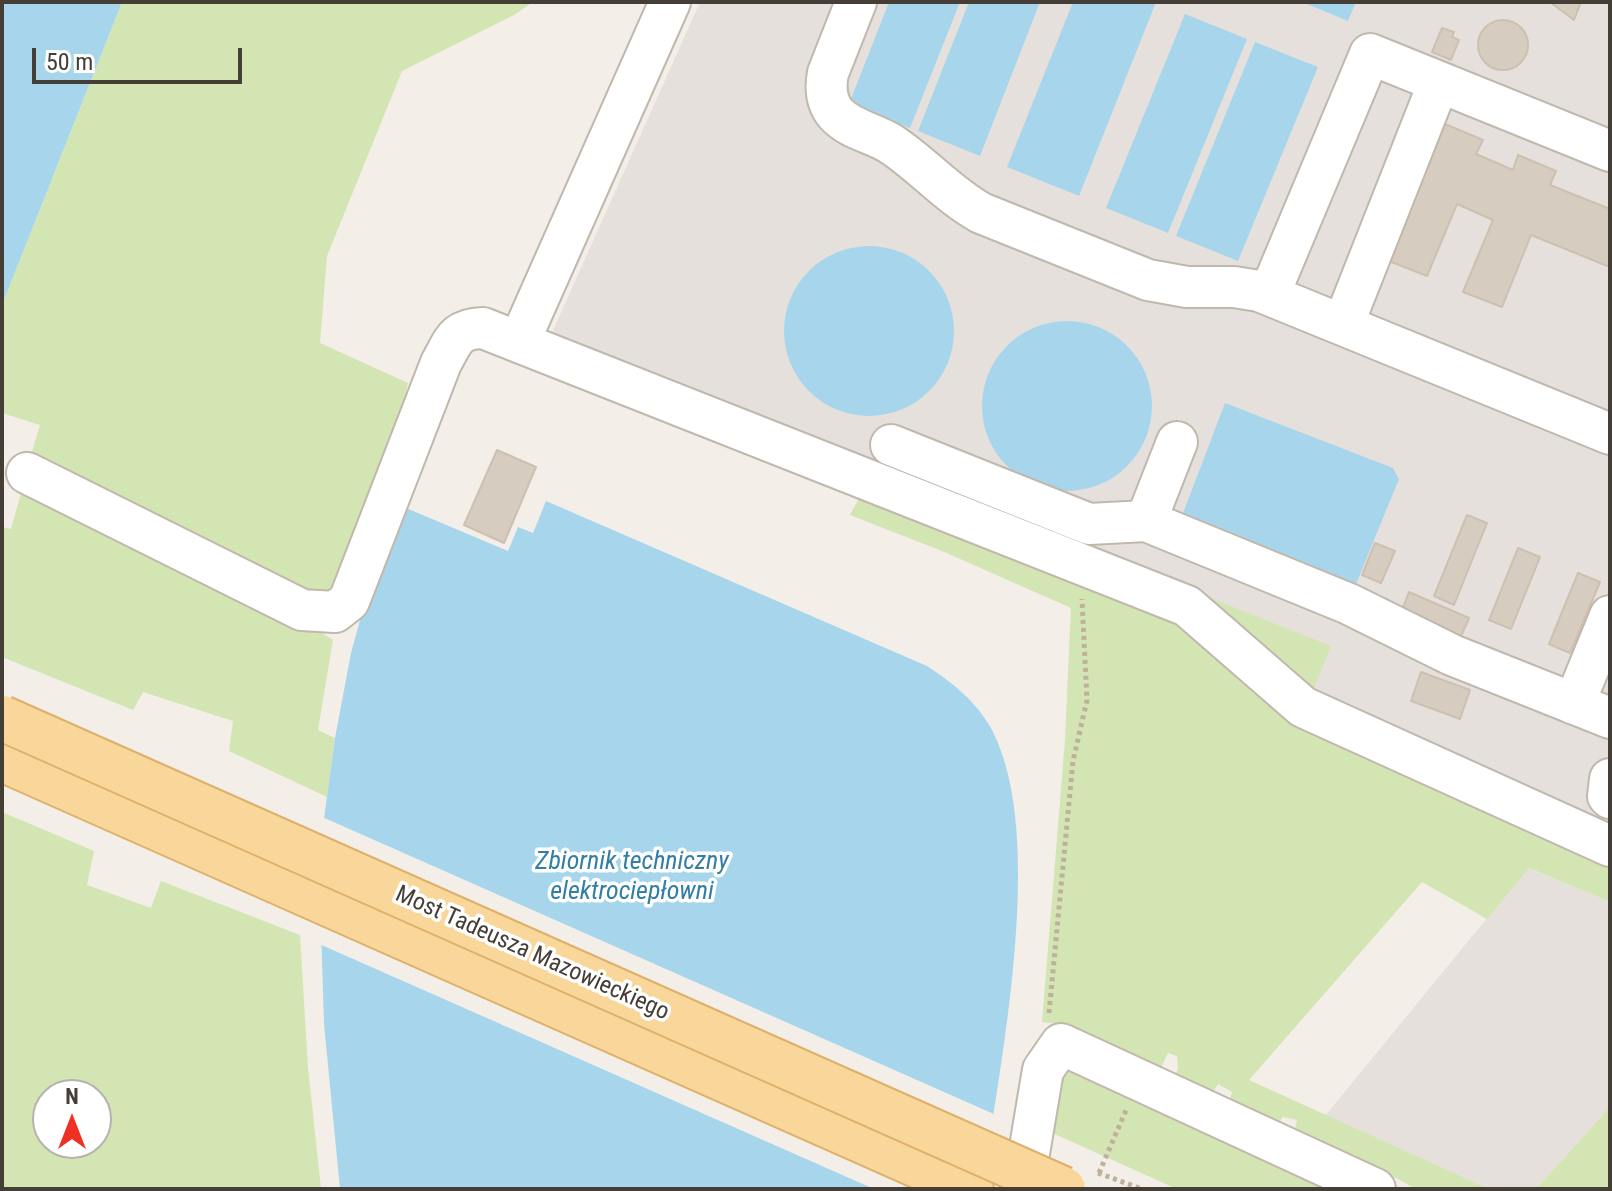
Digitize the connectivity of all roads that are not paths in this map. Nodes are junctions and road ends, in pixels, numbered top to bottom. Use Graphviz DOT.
graph roads {
  1 [pos="670,2"];
  2 [pos="856,2"];
  3 [pos="1439,82"];
  4 [pos="1610,151"];
  5 [pos="1269,295"];
  6 [pos="1343,325"];
  7 [pos="520,340"];
  8 [pos="1610,434"];
  9 [pos="1177,442"];
  10 [pos="891,445"];
  11 [pos="27,473"];
  12 [pos="1146,521"];
  13 [pos="1610,616"];
  14 [pos="1592,711"];
  15 [pos="2,718"];
  16 [pos="2,759"];
  17 [pos="1610,779"];
  18 [pos="1610,798"];
  19 [pos="1610,846"];
  20 [pos="1084,1178"];
  21 [pos="971,1189"];
  22 [pos="1023,1189"];
  23 [pos="1375,1189"];
  1 -- 7 [label="lane"];
  2 -- 5 [label="lane"];
  3 -- 4 [label="lane"];
  3 -- 5 [label="lane"];
  3 -- 6 [label="lane"];
  5 -- 6 [label="lane"];
  6 -- 8 [label="lane"];
  7 -- 11 [label="lane"];
  7 -- 19 [label="lane"];
  9 -- 12 [label="lane"];
  10 -- 12 [label="lane"];
  12 -- 14 [label="lane"];
  13 -- 14 [label="lane"];
  15 -- 20 [label="main road, Most Tadeusza Mazowieckiego, bridge"];
  16 -- 21 [label="main road, Most Tadeusza Mazowieckiego"];
  17 -- 18 [label="lane"];
  22 -- 23 [label="lane"];
}
